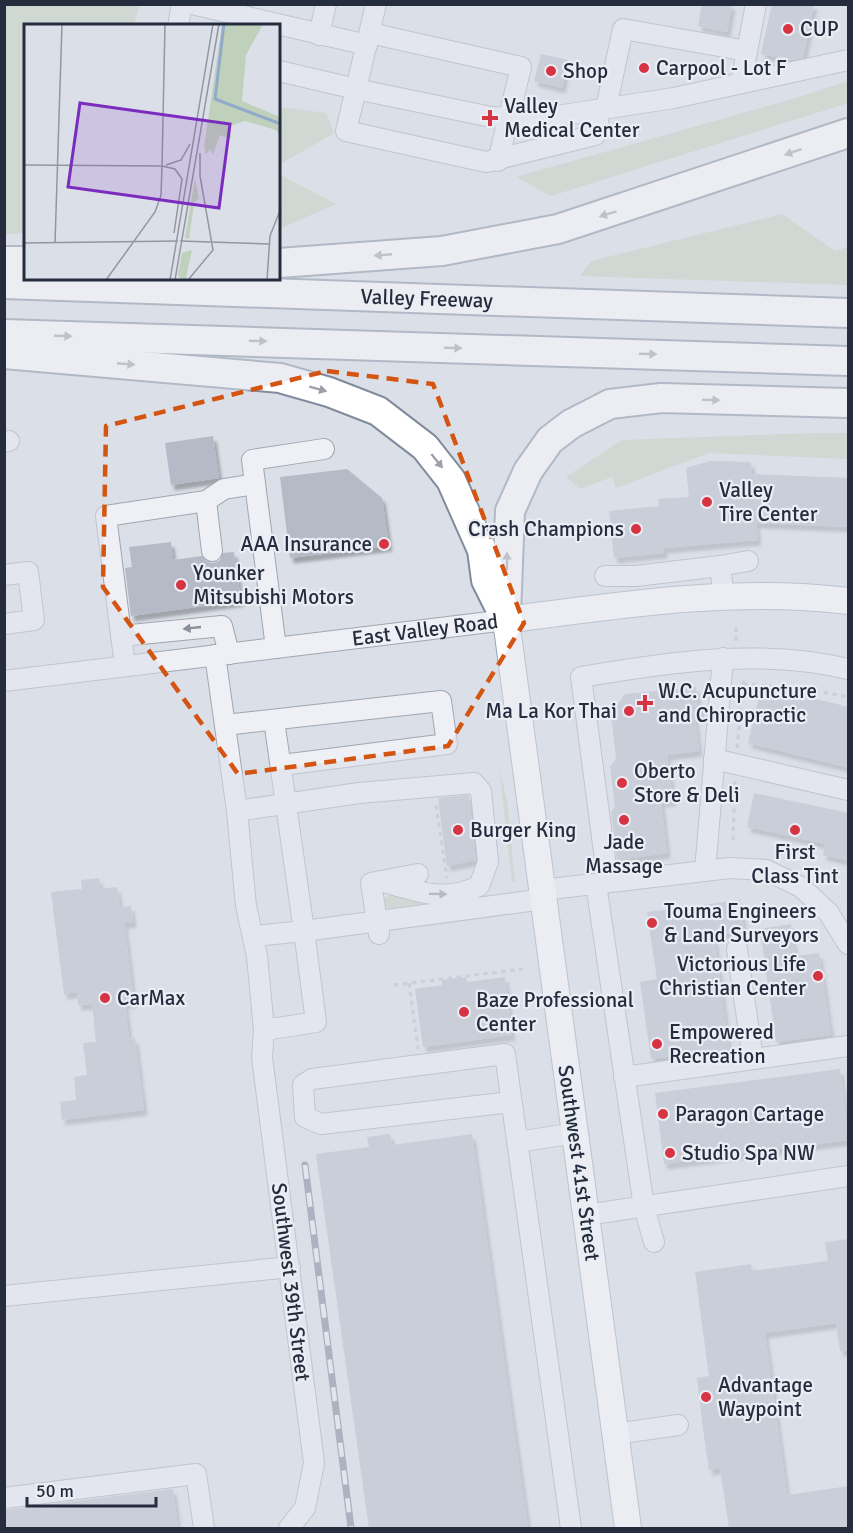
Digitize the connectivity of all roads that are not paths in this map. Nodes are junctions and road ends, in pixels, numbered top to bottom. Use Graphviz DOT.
graph roads {
  1 [pos="182,4"];
  2 [pos="192,4"];
  3 [pos="326,4"];
  4 [pos="376,4"];
  5 [pos="756,4"];
  6 [pos="178,24"];
  7 [pos="274,24"];
  8 [pos="280,25"];
  9 [pos="319,35"];
  10 [pos="368,39"];
  11 [pos="747,51"];
  12 [pos="849,60"];
  13 [pos="280,71"];
  14 [pos="741,83"];
  15 [pos="356,89"];
  16 [pos="602,109"];
  17 [pos="510,117"];
  18 [pos="849,133"];
  19 [pos="498,160"];
  20 [pos="4,261"];
  21 [pos="24,261"];
  22 [pos="280,262"];
  23 [pos="4,284"];
  24 [pos="4,299"];
  25 [pos="849,313"];
  26 [pos="849,327"];
  27 [pos="4,334"];
  28 [pos="4,354"];
  29 [pos="849,361"];
  30 [pos="849,403"];
  31 [pos="324,449"];
  32 [pos="255,484"];
  33 [pos="206,501"];
  34 [pos="212,550"];
  35 [pos="748,561"];
  36 [pos="720,566"];
  37 [pos="673,572"];
  38 [pos="4,575"];
  39 [pos="605,576"];
  40 [pos="629,576"];
  41 [pos="724,598"];
  42 [pos="676,600"];
  43 [pos="849,601"];
  44 [pos="633,604"];
  45 [pos="506,620"];
  46 [pos="4,624"];
  47 [pos="121,636"];
  48 [pos="276,648"];
  49 [pos="222,655"];
  50 [pos="730,658"];
  51 [pos="125,666"];
  52 [pos="849,669"];
  53 [pos="4,681"];
  54 [pos="274,720"];
  55 [pos="225,725"];
  56 [pos="714,759"];
  57 [pos="282,765"];
  58 [pos="849,790"];
  59 [pos="287,802"];
  60 [pos="237,811"];
  61 [pos="705,871"];
  62 [pos="418,874"];
  63 [pos="381,881"];
  64 [pos="602,883"];
  65 [pos="543,894"];
  66 [pos="378,928"];
  67 [pos="304,931"];
  68 [pos="255,936"];
  69 [pos="849,944"];
  70 [pos="737,949"];
  71 [pos="264,1030"];
  72 [pos="849,1046"];
  73 [pos="753,1059"];
  74 [pos="624,1077"];
  75 [pos="511,1102"];
  76 [pos="575,1133"];
  77 [pos="518,1142"];
  78 [pos="849,1176"];
  79 [pos="644,1207"];
  80 [pos="586,1215"];
  81 [pos="654,1242"];
  82 [pos="290,1267"];
  83 [pos="4,1296"];
  84 [pos="678,1425"];
  85 [pos="615,1434"];
  86 [pos="4,1498"];
  87 [pos="299,1524"];
  88 [pos="204,1528"];
  89 [pos="571,1528"];
  90 [pos="628,1528"];
  1 -- 6 [label="street"];
  2 -- 7 [label="street"];
  3 -- 9 [label="street"];
  4 -- 10 [label="street"];
  5 -- 11 [label="street"];
  8 -- 9 [label="street"];
  9 -- 10 [label="street"];
  10 -- 15 [label="street"];
  10 -- 17 [label="street"];
  11 -- 14 [label="street"];
  11 -- 16 [label="street"];
  12 -- 14 [label="street"];
  13 -- 15 [label="street"];
  14 -- 16 [label="street"];
  15 -- 17 [label="street"];
  15 -- 19 [label="street"];
  16 -- 17 [label="street"];
  16 -- 19 [label="street"];
  17 -- 19 [label="street"];
  18 -- 22 [label="highway, one-way"];
  20 -- 21 [label="highway"];
  23 -- 25 [label="highway, Valley Freeway"];
  24 -- 26 [label="highway"];
  27 -- 29 [label="highway, one-way"];
  28 -- 45 [label="highway, one-way"];
  45 -- 30 [label="highway, one-way"];
  31 -- 32 [label="street"];
  32 -- 33 [label="street"];
  32 -- 48 [label="street"];
  33 -- 34 [label="street"];
  33 -- 47 [label="street"];
  35 -- 36 [label="street"];
  36 -- 37 [label="street"];
  36 -- 41 [label="street"];
  37 -- 40 [label="street"];
  37 -- 42 [label="street"];
  38 -- 46 [label="street"];
  39 -- 40 [label="street"];
  40 -- 44 [label="street"];
  41 -- 42 [label="main road, East Valley Road"];
  41 -- 43 [label="main road, East Valley Road"];
  42 -- 44 [label="main road, East Valley Road"];
  44 -- 45 [label="main road, East Valley Road"];
  45 -- 48 [label="street, East Valley Road"];
  45 -- 65 [label="main road, Southwest 41st Street"];
  49 -- 47 [label="street, Southwest 39th Street, one-way"];
  47 -- 51 [label="street"];
  48 -- 49 [label="street, East Valley Road"];
  49 -- 51 [label="street, East Valley Road"];
  49 -- 55 [label="street, Southwest 39th Street"];
  50 -- 52 [label="street"];
  50 -- 56 [label="street"];
  50 -- 64 [label="street"];
  51 -- 53 [label="street, East Valley Road"];
  54 -- 55 [label="street"];
  54 -- 57 [label="street"];
  54 -- 57 [label="street"];
  55 -- 60 [label="street, Southwest 39th Street"];
  56 -- 58 [label="street"];
  56 -- 61 [label="street"];
  57 -- 59 [label="street"];
  59 -- 60 [label="street"];
  63 -- 59 [label="street, one-way"];
  59 -- 67 [label="street"];
  60 -- 68 [label="street, Southwest 39th Street"];
  61 -- 64 [label="street"];
  61 -- 69 [label="street"];
  62 -- 63 [label="street"];
  63 -- 66 [label="street"];
  64 -- 65 [label="street"];
  64 -- 74 [label="street"];
  65 -- 66 [label="street"];
  65 -- 76 [label="main road, Southwest 41st Street"];
  66 -- 67 [label="street"];
  67 -- 68 [label="street"];
  67 -- 71 [label="street"];
  68 -- 71 [label="street, Southwest 39th Street"];
  70 -- 73 [label="street"];
  71 -- 82 [label="street, Southwest 39th Street"];
  72 -- 73 [label="street"];
  73 -- 74 [label="street"];
  74 -- 79 [label="street"];
  75 -- 75 [label="street"];
  75 -- 77 [label="street"];
  76 -- 77 [label="street"];
  76 -- 80 [label="main road, Southwest 41st Street"];
  77 -- 89 [label="street"];
  78 -- 79 [label="street"];
  79 -- 80 [label="street"];
  79 -- 81 [label="street"];
  80 -- 85 [label="main road, Southwest 41st Street"];
  82 -- 83 [label="street"];
  82 -- 87 [label="street, Southwest 39th Street"];
  84 -- 85 [label="street"];
  85 -- 90 [label="main road, Southwest 41st Street"];
  86 -- 88 [label="street"];
}
